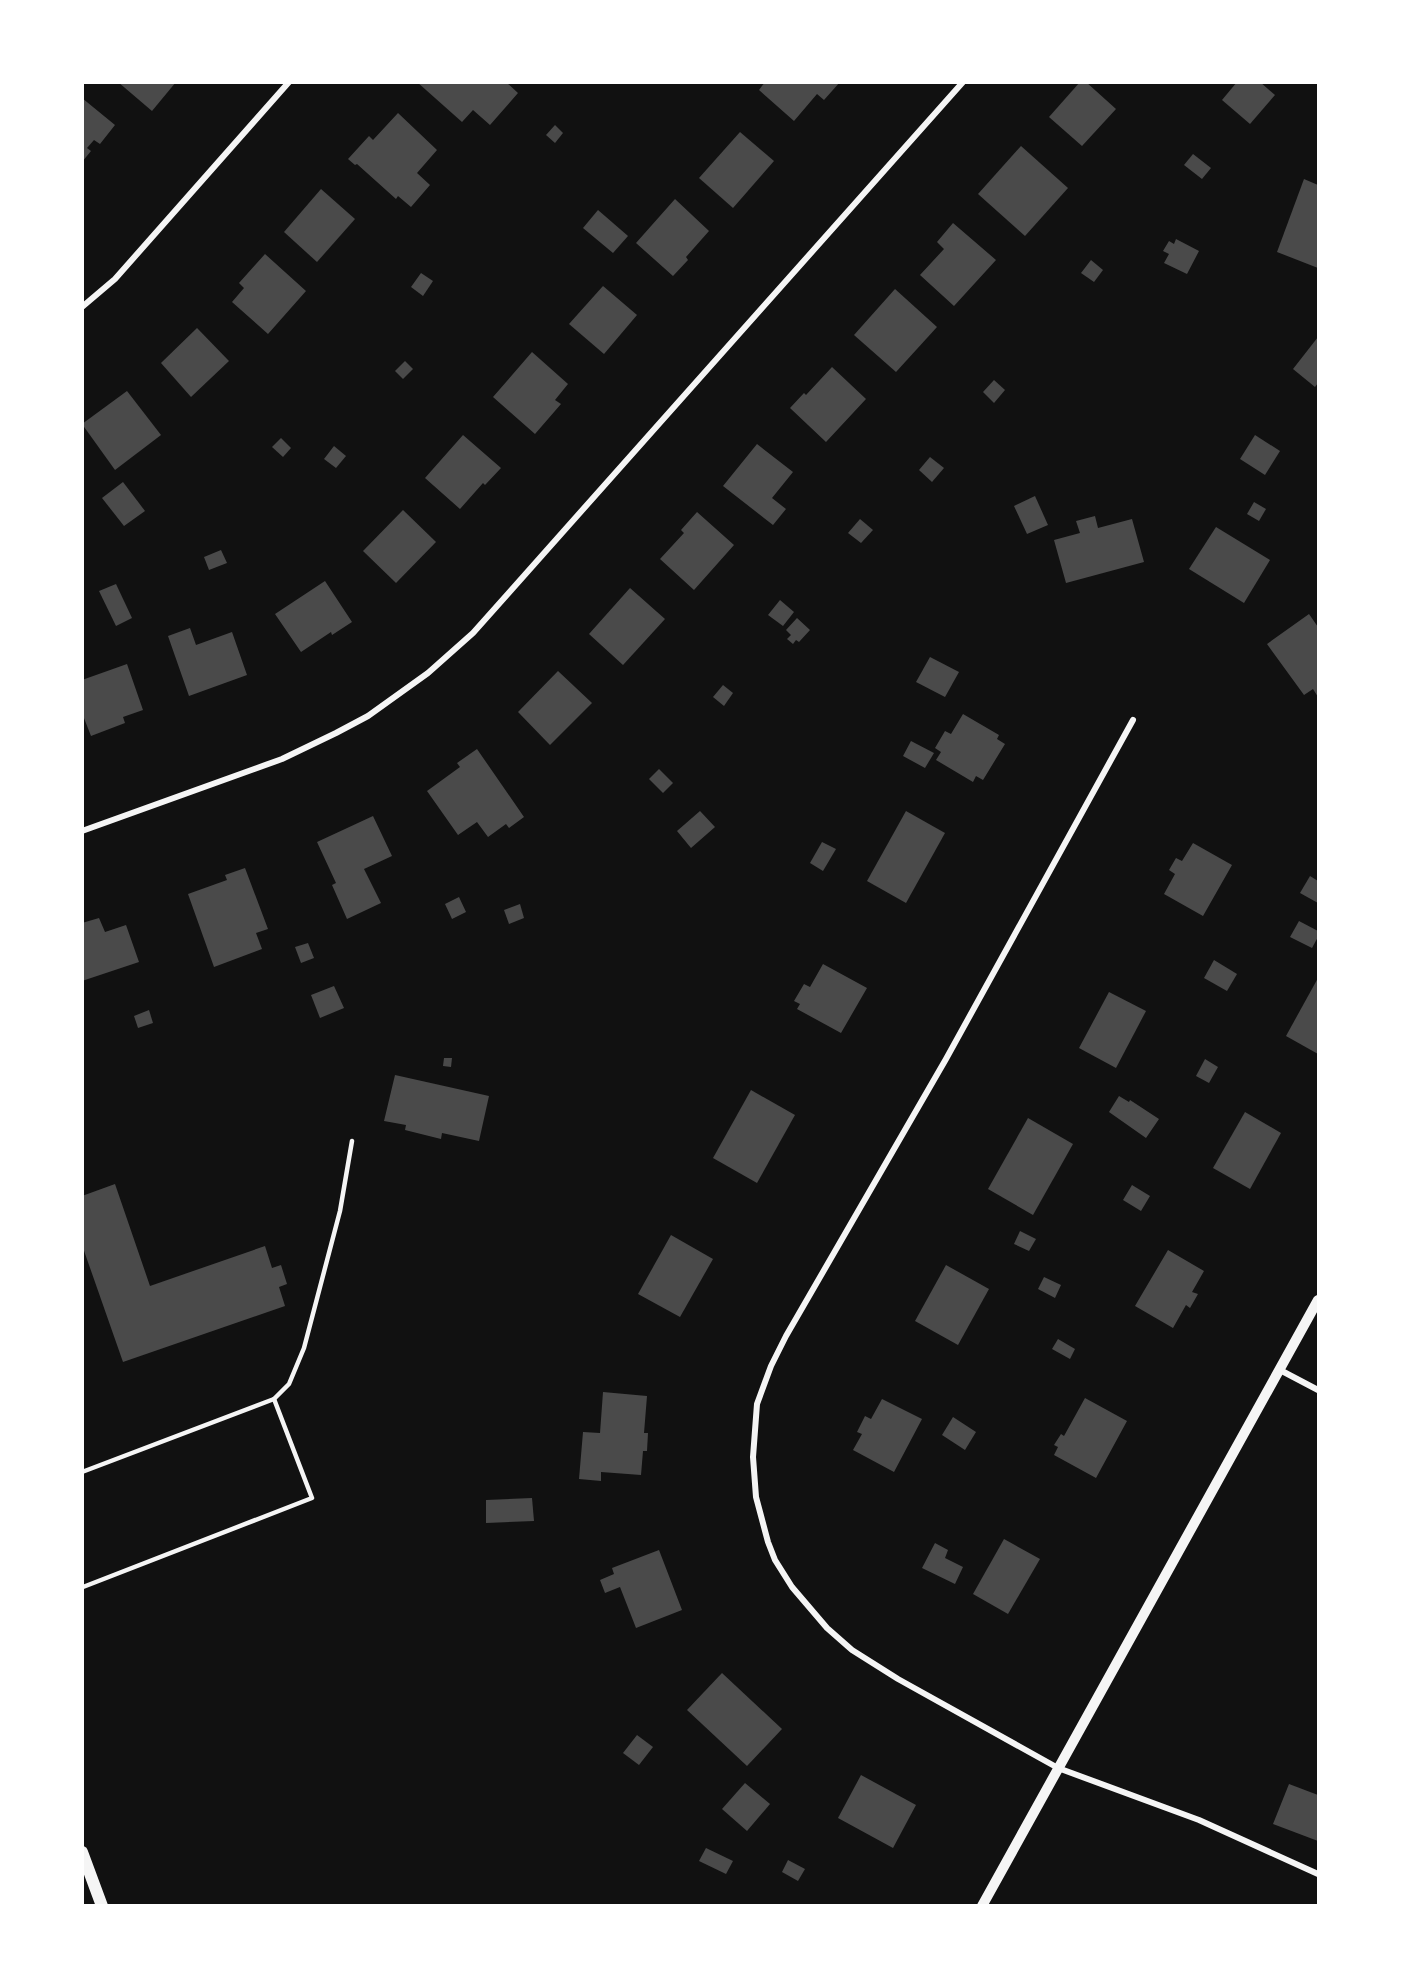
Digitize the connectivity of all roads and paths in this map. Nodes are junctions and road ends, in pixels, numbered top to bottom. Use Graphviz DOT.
graph roads {
  1 [pos="290,82"];
  2 [pos="963,82"];
  3 [pos="82,307"];
  4 [pos="1133,720"];
  5 [pos="82,831"];
  6 [pos="352,1141"];
  7 [pos="1318,1300"];
  8 [pos="1280,1370"];
  9 [pos="1318,1390"];
  10 [pos="274,1400"];
  11 [pos="82,1473"];
  12 [pos="82,1585"];
  13 [pos="1058,1768"];
  14 [pos="82,1852"];
  15 [pos="1318,1874"];
  16 [pos="102,1905"];
  17 [pos="982,1905"];
  1 -- 3 [label="street"];
  2 -- 5 [label="street"];
  4 -- 13 [label="street"];
  6 -- 10 [label="lane"];
  7 -- 8 [label="street"];
  8 -- 9 [label="street"];
  8 -- 13 [label="street"];
  10 -- 11 [label="lane"];
  10 -- 12 [label="lane"];
  13 -- 15 [label="street"];
  13 -- 17 [label="street"];
  14 -- 16 [label="main road"];
}
